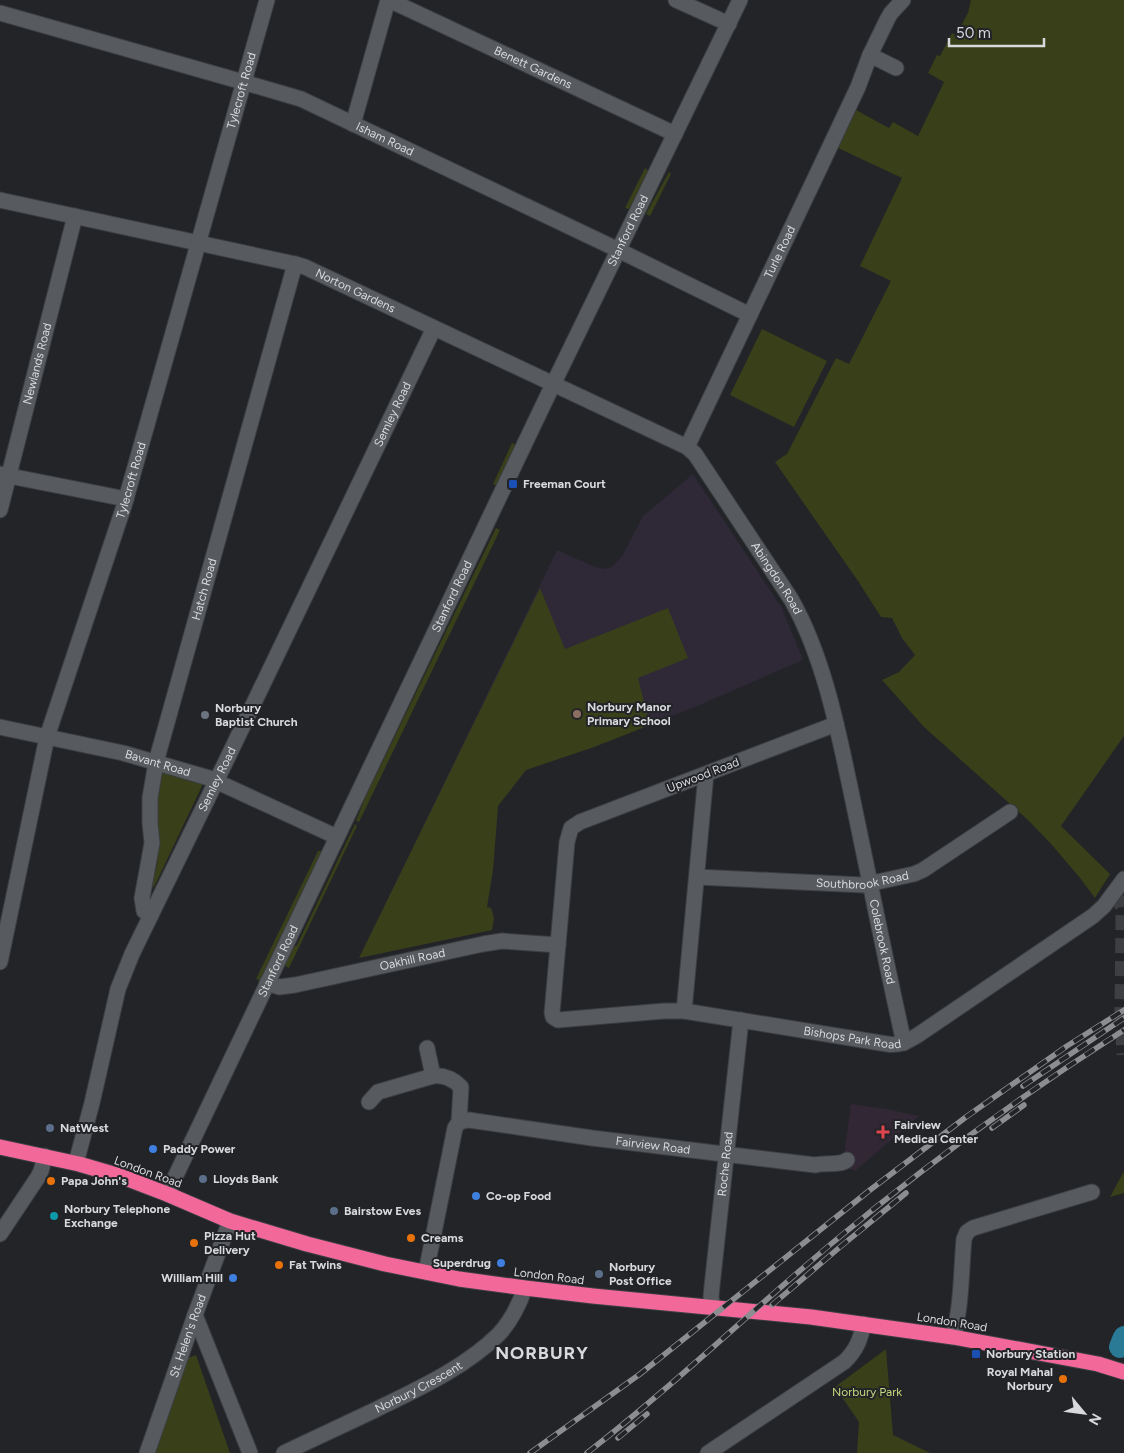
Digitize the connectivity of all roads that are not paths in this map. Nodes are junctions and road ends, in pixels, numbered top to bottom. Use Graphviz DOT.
graph roads {
  1 [pos="3,0"];
  2 [pos="267,0"];
  3 [pos="389,0"];
  4 [pos="676,0"];
  5 [pos="740,0"];
  6 [pos="903,0"];
  7 [pos="0,13"];
  8 [pos="728,24"];
  9 [pos="870,56"];
  10 [pos="896,68"];
  11 [pos="243,82"];
  12 [pos="352,124"];
  13 [pos="675,134"];
  14 [pos="0,200"];
  15 [pos="75,216"];
  16 [pos="197,242"];
  17 [pos="619,250"];
  18 [pos="295,264"];
  19 [pos="750,315"];
  20 [pos="434,328"];
  21 [pos="554,384"];
  22 [pos="687,447"];
  23 [pos="4,475"];
  24 [pos="126,499"];
  25 [pos="0,510"];
  26 [pos="836,724"];
  27 [pos="0,727"];
  28 [pos="47,737"];
  29 [pos="156,762"];
  30 [pos="706,774"];
  31 [pos="217,780"];
  32 [pos="1010,812"];
  33 [pos="337,837"];
  34 [pos="697,877"];
  35 [pos="1124,880"];
  36 [pos="871,884"];
  37 [pos="151,915"];
  38 [pos="558,945"];
  39 [pos="1,956"];
  40 [pos="267,983"];
  41 [pos="684,1011"];
  42 [pos="741,1020"];
  43 [pos="904,1043"];
  44 [pos="427,1048"];
  45 [pos="433,1076"];
  46 [pos="369,1102"];
  47 [pos="459,1122"];
  48 [pos="0,1146"];
  49 [pos="726,1153"];
  50 [pos="45,1156"];
  51 [pos="848,1160"];
  52 [pos="76,1163"];
  53 [pos="1092,1192"];
  54 [pos="167,1194"];
  55 [pos="230,1221"];
  56 [pos="0,1234"];
  57 [pos="426,1272"];
  58 [pos="525,1288"];
  59 [pos="713,1308"];
  60 [pos="195,1315"];
  61 [pos="864,1324"];
  62 [pos="953,1337"];
  63 [pos="1117,1369"];
  64 [pos="147,1453"];
  65 [pos="250,1453"];
  66 [pos="284,1453"];
  67 [pos="708,1453"];
  1 -- 7 [label="street"];
  2 -- 11 [label="street, Tylecroft Road"];
  3 -- 12 [label="street"];
  3 -- 13 [label="street, Benett Gardens"];
  4 -- 8 [label="street"];
  5 -- 8 [label="street, Stanford Road"];
  6 -- 9 [label="street, Turle Road"];
  7 -- 11 [label="street, Isham Road"];
  8 -- 13 [label="street, Stanford Road"];
  9 -- 10 [label="street"];
  9 -- 19 [label="street, Turle Road"];
  11 -- 12 [label="street, Isham Road"];
  11 -- 16 [label="street, Tylecroft Road"];
  12 -- 17 [label="street, Isham Road"];
  13 -- 17 [label="street, Stanford Road"];
  14 -- 15 [label="street, Norton Gardens"];
  15 -- 16 [label="street, Norton Gardens"];
  15 -- 23 [label="street, Newlands Road"];
  16 -- 18 [label="street, Norton Gardens"];
  16 -- 24 [label="street, Tylecroft Road"];
  17 -- 19 [label="street, Isham Road"];
  17 -- 21 [label="street, Stanford Road"];
  18 -- 20 [label="street, Norton Gardens"];
  18 -- 29 [label="street, Hatch Road"];
  19 -- 22 [label="street, Turle Road"];
  20 -- 21 [label="street, Norton Gardens"];
  20 -- 31 [label="street, Semley Road"];
  21 -- 22 [label="street, Norton Gardens"];
  21 -- 33 [label="street, Stanford Road"];
  22 -- 26 [label="street, Abingdon Road"];
  23 -- 24 [label="street"];
  23 -- 25 [label="street, Newlands Road"];
  24 -- 28 [label="street, Tylecroft Road"];
  26 -- 30 [label="street, Upwood Road"];
  26 -- 36 [label="street, Colebrook Road"];
  27 -- 28 [label="street, Bavant Road"];
  28 -- 29 [label="street, Bavant Road"];
  28 -- 39 [label="street, Tylecroft Road"];
  29 -- 31 [label="street, Bavant Road"];
  29 -- 37 [label="street, Hatch Road"];
  30 -- 34 [label="street"];
  30 -- 38 [label="street, Upwood Road"];
  31 -- 33 [label="street, Bavant Road"];
  31 -- 37 [label="street, Semley Road"];
  32 -- 36 [label="street, Southbrook Road"];
  33 -- 40 [label="street, Stanford Road"];
  34 -- 36 [label="street, Southbrook Road"];
  34 -- 41 [label="street"];
  35 -- 43 [label="street, Bishops Park Road"];
  36 -- 43 [label="street, Colebrook Road"];
  37 -- 52 [label="street, Semley Road"];
  38 -- 40 [label="street, Oakhill Road"];
  38 -- 41 [label="street, Bishops Park Road"];
  40 -- 54 [label="street, Stanford Road"];
  41 -- 42 [label="street, Bishops Park Road"];
  42 -- 43 [label="street, Bishops Park Road"];
  42 -- 49 [label="street, Roche Road"];
  44 -- 45 [label="street"];
  45 -- 46 [label="street"];
  45 -- 47 [label="street"];
  47 -- 49 [label="street, Fairview Road"];
  47 -- 57 [label="street"];
  48 -- 50 [label="highway, London Road"];
  49 -- 51 [label="street, Fairview Road"];
  49 -- 59 [label="street, Roche Road"];
  50 -- 52 [label="highway, London Road"];
  50 -- 56 [label="street"];
  52 -- 54 [label="highway, London Road"];
  53 -- 62 [label="street"];
  54 -- 55 [label="highway, London Road"];
  55 -- 57 [label="highway, London Road"];
  55 -- 60 [label="street, St. Helen's Road"];
  57 -- 58 [label="highway, London Road"];
  58 -- 59 [label="highway, London Road"];
  58 -- 66 [label="street, Norbury Crescent"];
  59 -- 61 [label="highway, London Road"];
  60 -- 64 [label="street, St. Helen's Road"];
  60 -- 65 [label="street"];
  61 -- 62 [label="highway, London Road"];
  61 -- 67 [label="street"];
  62 -- 63 [label="highway, London Road"];
}
